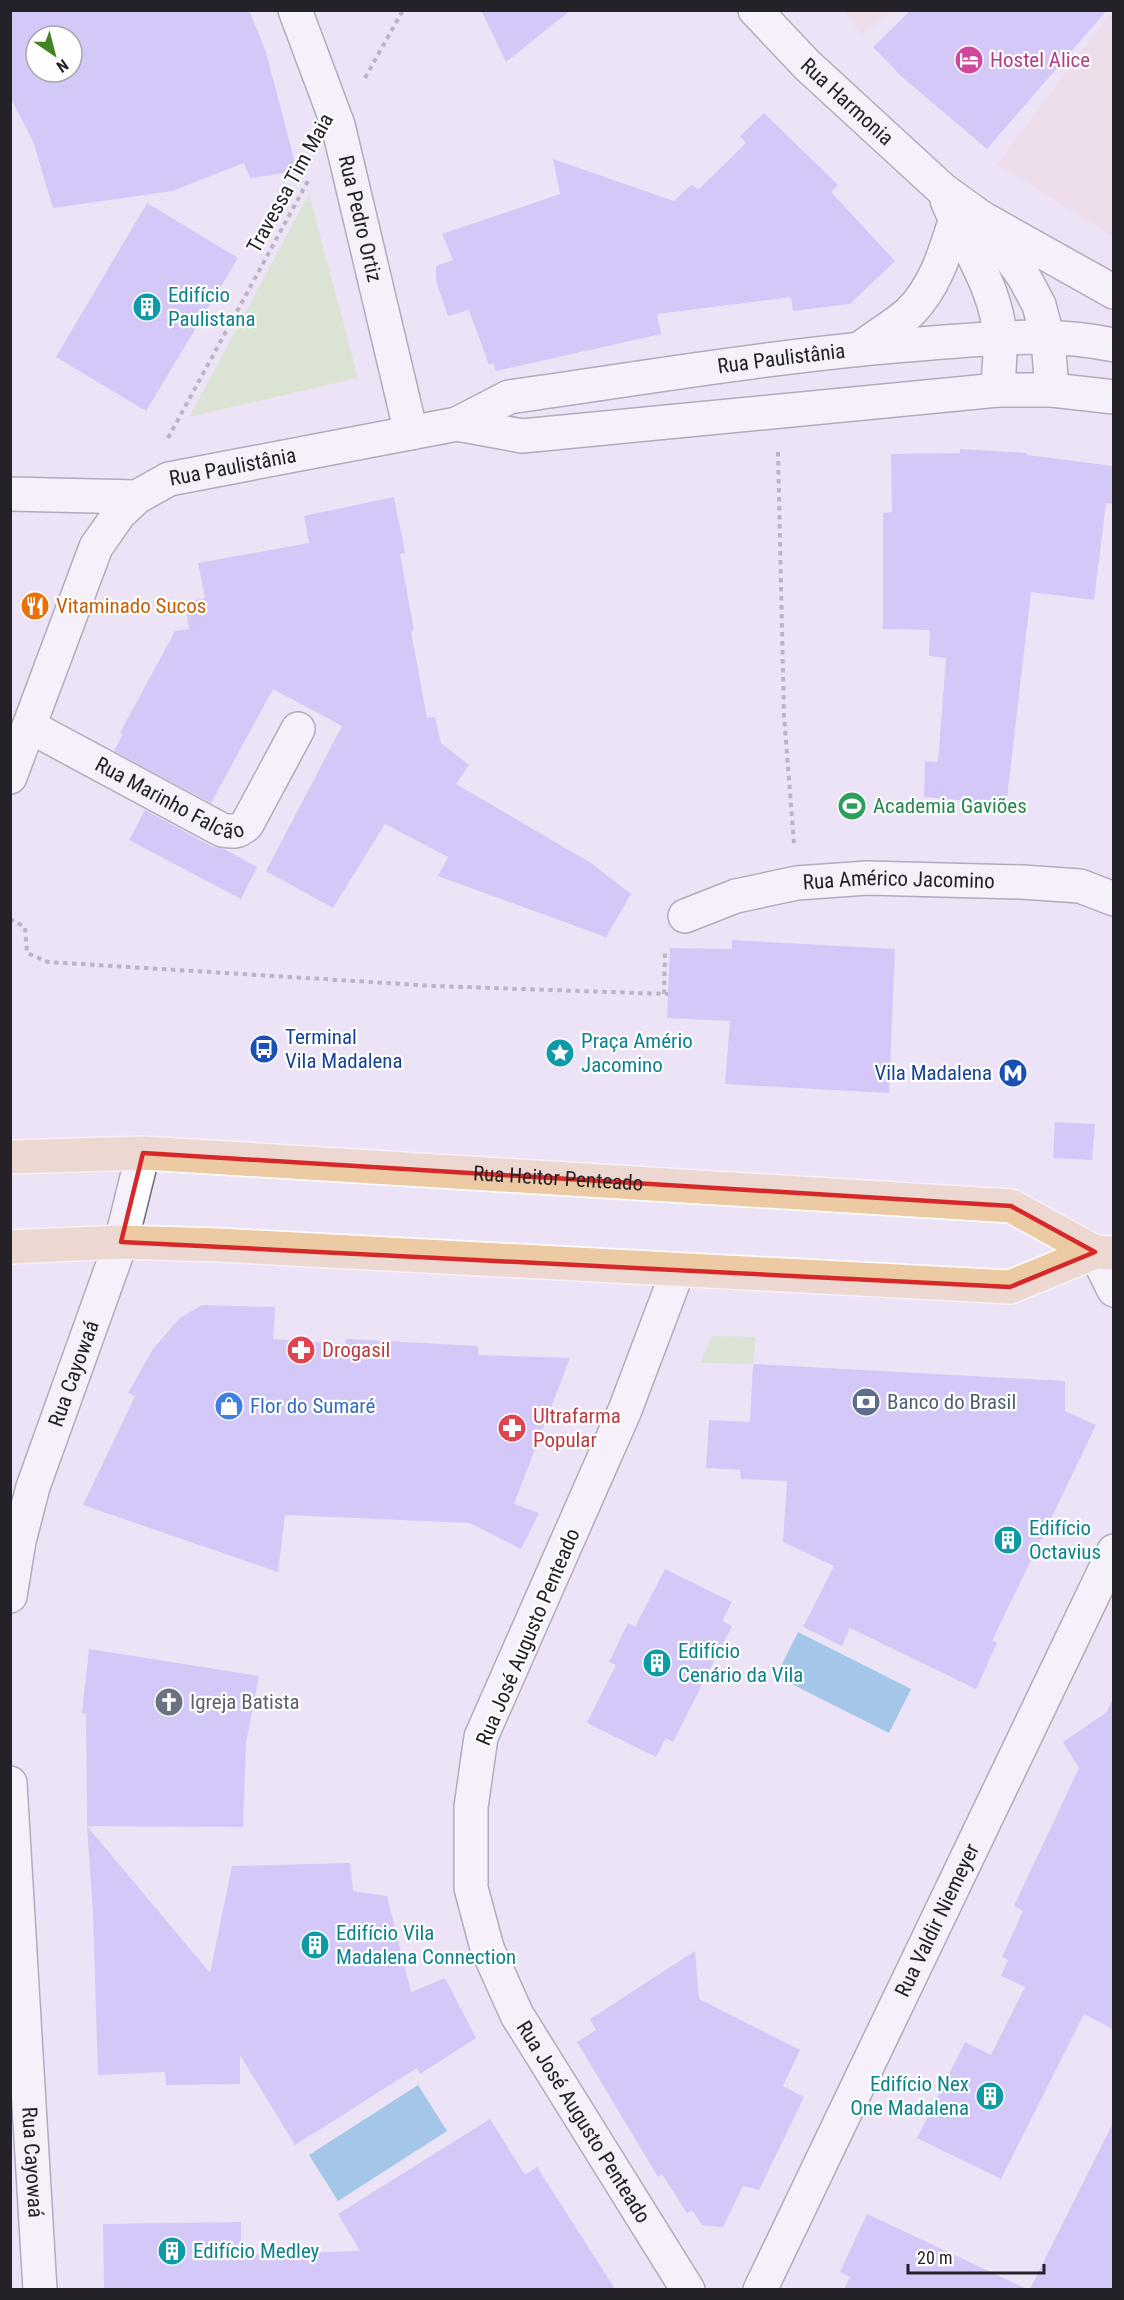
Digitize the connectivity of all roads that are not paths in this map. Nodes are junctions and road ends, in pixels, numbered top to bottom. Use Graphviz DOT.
graph roads {
  1 [pos="295,10"];
  2 [pos="755,10"];
  3 [pos="969,219"];
  4 [pos="1113,291"];
  5 [pos="1000,338"];
  6 [pos="1048,339"];
  7 [pos="1113,345"];
  8 [pos="861,348"];
  9 [pos="998,390"];
  10 [pos="1052,390"];
  11 [pos="1113,397"];
  12 [pos="457,424"];
  13 [pos="411,433"];
  14 [pos="10,494"];
  15 [pos="137,497"];
  16 [pos="29,726"];
  17 [pos="298,729"];
  18 [pos="10,777"];
  19 [pos="1113,899"];
  20 [pos="685,915"];
  21 [pos="143,1153"];
  22 [pos="10,1157"];
  23 [pos="120,1242"];
  24 [pos="10,1247"];
  25 [pos="1104,1252"];
  26 [pos="678,1270"];
  27 [pos="1113,1290"];
  28 [pos="1113,1551"];
  29 [pos="10,1596"];
  30 [pos="10,1783"];
  31 [pos="12,1858"];
  32 [pos="40,2289"];
  33 [pos="688,2289"];
  34 [pos="760,2289"];
  1 -- 13 [label="street, Rua Pedro Ortiz"];
  2 -- 3 [label="street, Rua Harmonia"];
  3 -- 4 [label="street"];
  3 -- 5 [label="street, Rua Harmonia"];
  3 -- 6 [label="street, Rua Harmonia"];
  3 -- 8 [label="street"];
  5 -- 6 [label="street, Rua Paulistânia"];
  5 -- 8 [label="street, Rua Paulistânia"];
  5 -- 9 [label="street, Rua Harmonia"];
  6 -- 7 [label="street, Rua Paulistânia"];
  6 -- 10 [label="street, Rua Harmonia"];
  8 -- 12 [label="street, Rua Paulistânia"];
  9 -- 10 [label="street, Rua Paulistânia"];
  9 -- 12 [label="street, Rua Paulistânia"];
  10 -- 11 [label="street, Rua Paulistânia"];
  12 -- 13 [label="street, Rua Paulistânia"];
  13 -- 15 [label="street, Rua Paulistânia"];
  14 -- 15 [label="street, Rua Paulistânia"];
  15 -- 16 [label="street"];
  16 -- 17 [label="street, Rua Marinho Falcão"];
  16 -- 18 [label="street"];
  19 -- 20 [label="street, Rua Américo Jacomino"];
  21 -- 22 [label="main road, Rua Heitor Penteado"];
  21 -- 23 [label="street, Rua Cayowaá"];
  21 -- 25 [label="main road, Rua Heitor Penteado"];
  23 -- 24 [label="main road"];
  23 -- 26 [label="main road"];
  23 -- 29 [label="street, Rua Cayowaá"];
  25 -- 26 [label="main road"];
  25 -- 27 [label="street"];
  26 -- 33 [label="street, Rua José Augusto Penteado"];
  28 -- 34 [label="street, Rua Valdir Niemeyer"];
  30 -- 31 [label="street, Rua Cayowaá"];
  31 -- 32 [label="street, Rua Cayowaá"];
}
